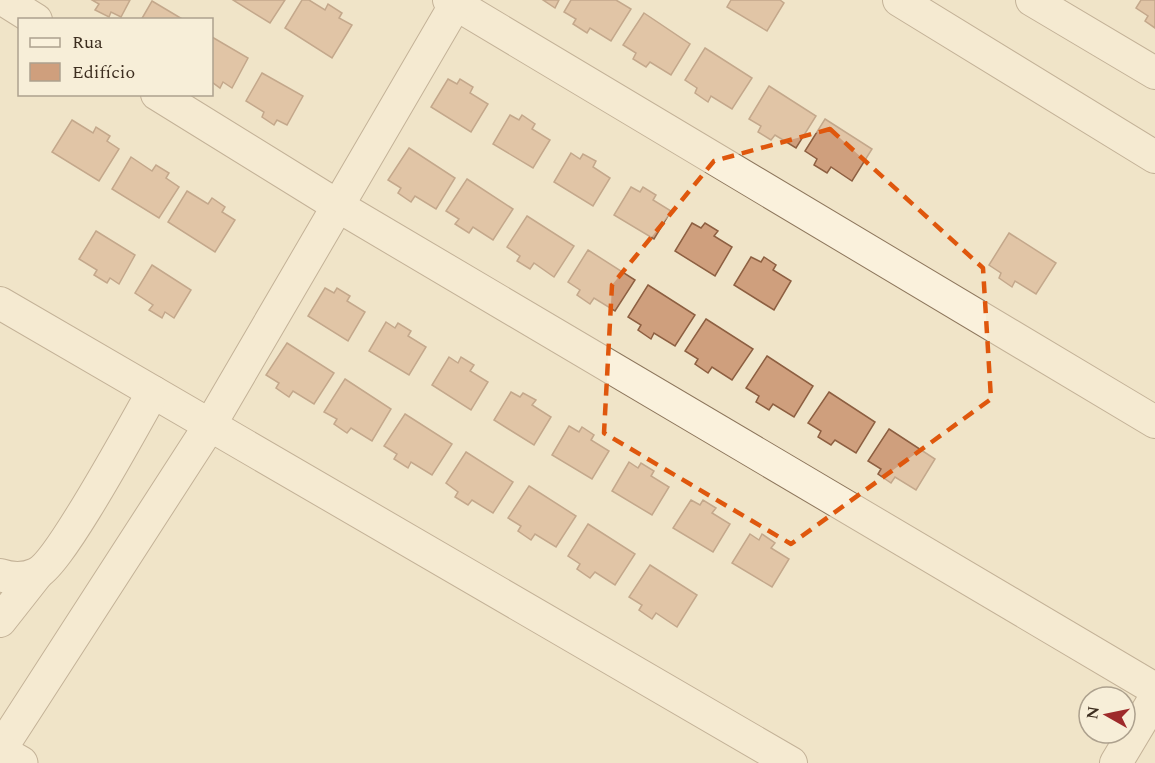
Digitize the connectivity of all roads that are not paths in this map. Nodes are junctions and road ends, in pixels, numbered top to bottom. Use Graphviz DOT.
graph roads {
  1 [pos="4,0"];
  2 [pos="899,0"];
  3 [pos="1032,0"];
  4 [pos="454,1"];
  5 [pos="33,18"];
  6 [pos="1155,73"];
  7 [pos="161,96"];
  8 [pos="1155,157"];
  9 [pos="338,206"];
  10 [pos="0,303"];
  11 [pos="153,392"];
  12 [pos="1155,422"];
  13 [pos="210,425"];
  14 [pos="37,574"];
  15 [pos="0,575"];
  16 [pos="0,621"];
  17 [pos="1155,689"];
  18 [pos="1155,698"];
  19 [pos="0,751"];
  20 [pos="21,763"];
  21 [pos="791,763"];
  22 [pos="1116,763"];
  1 -- 5 [label="street"];
  2 -- 8 [label="street"];
  3 -- 6 [label="street"];
  4 -- 9 [label="street"];
  4 -- 12 [label="street"];
  7 -- 9 [label="street"];
  9 -- 13 [label="street"];
  9 -- 17 [label="street"];
  10 -- 11 [label="street"];
  11 -- 13 [label="street"];
  11 -- 14 [label="street"];
  13 -- 19 [label="street"];
  13 -- 21 [label="street"];
  14 -- 15 [label="street"];
  14 -- 16 [label="street"];
  18 -- 22 [label="street"];
  19 -- 20 [label="street"];
}
